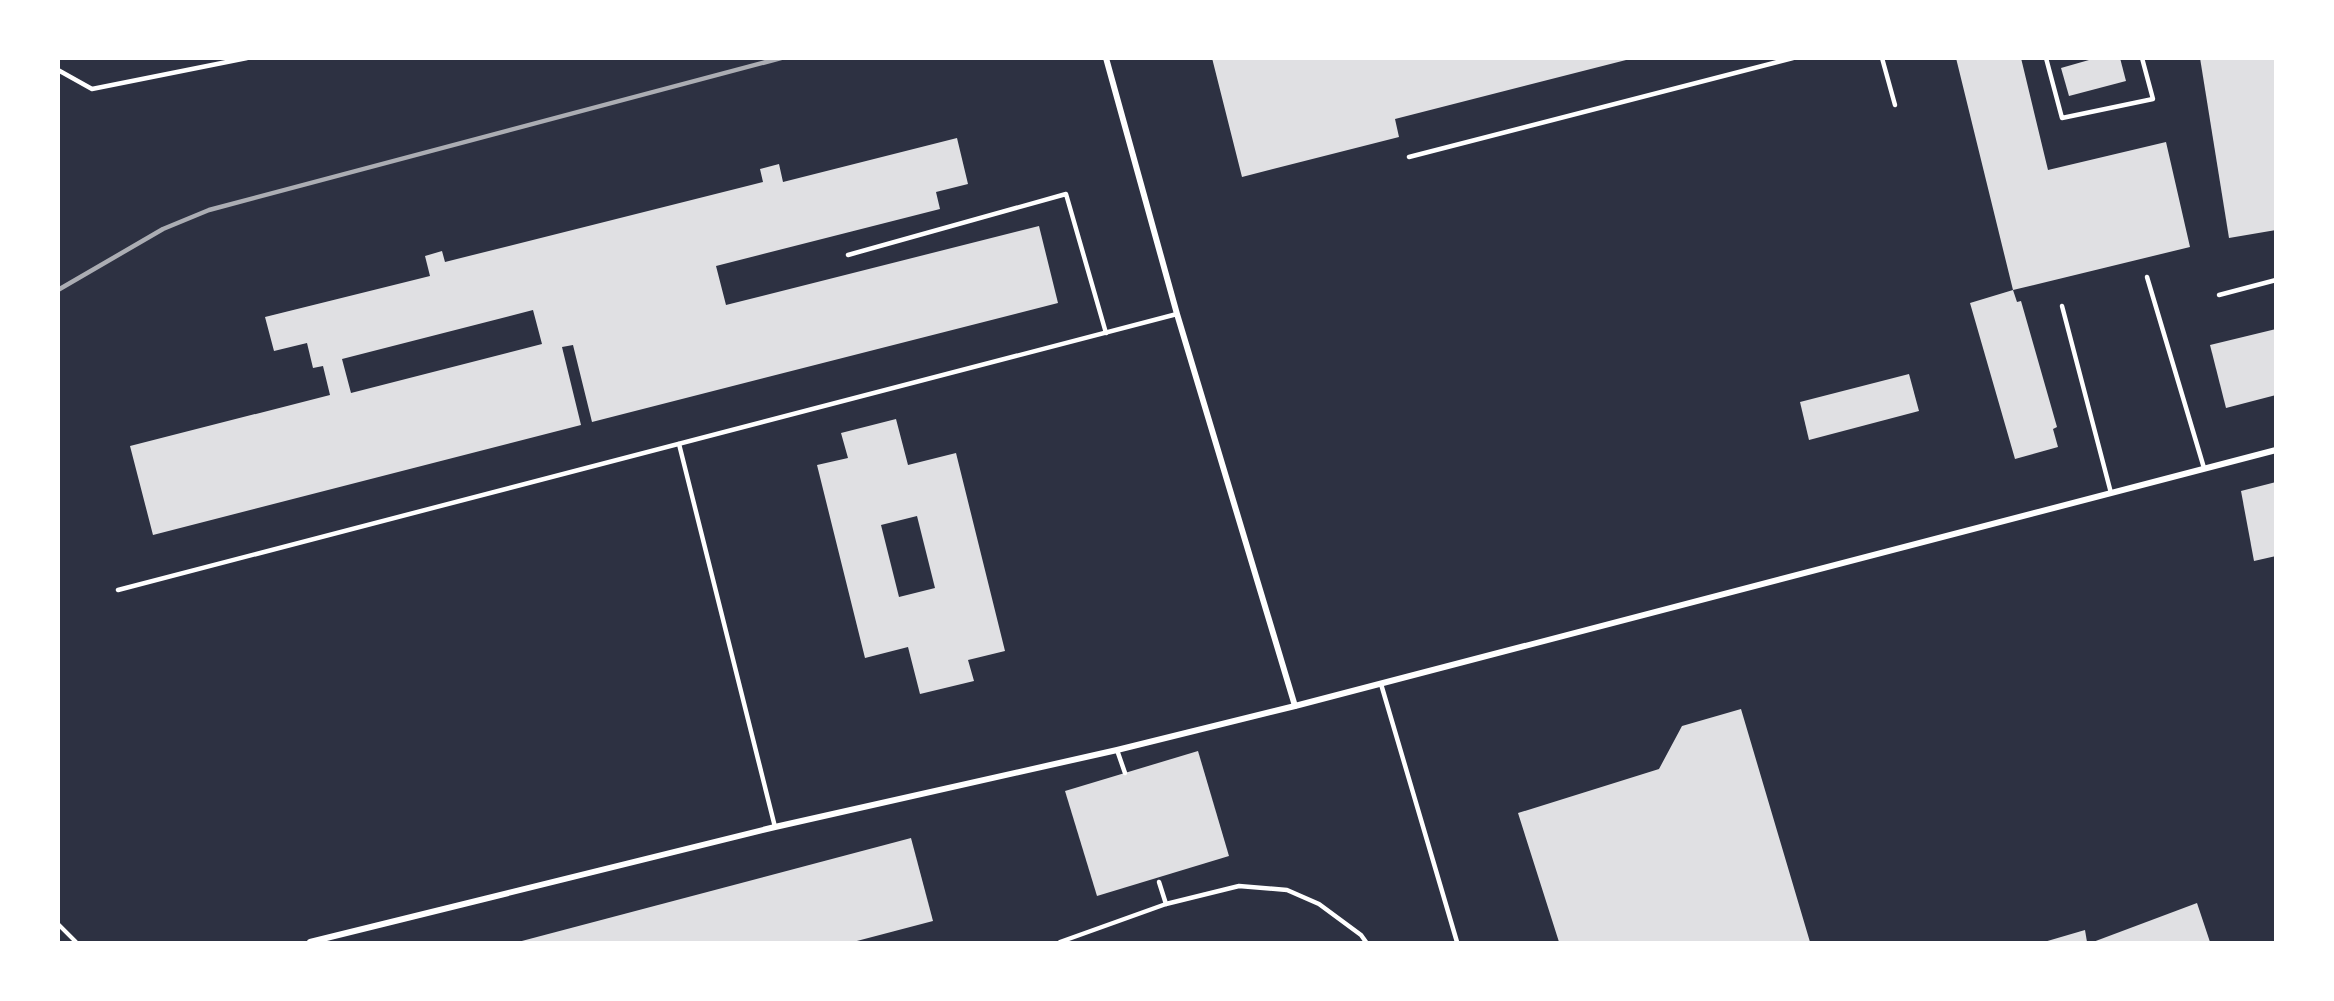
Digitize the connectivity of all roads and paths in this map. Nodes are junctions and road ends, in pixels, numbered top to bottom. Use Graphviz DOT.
graph roads {
  1 [pos="247,58"];
  2 [pos="1106,58"];
  3 [pos="1793,58"];
  4 [pos="1882,58"];
  5 [pos="2046,58"];
  6 [pos="2142,58"];
  7 [pos="58,70"];
  8 [pos="1895,105"];
  9 [pos="1409,157"];
  10 [pos="848,255"];
  11 [pos="2147,277"];
  12 [pos="2276,280"];
  13 [pos="2219,295"];
  14 [pos="2062,306"];
  15 [pos="1177,314"];
  16 [pos="1106,333"];
  17 [pos="679,444"];
  18 [pos="2276,450"];
  19 [pos="2204,468"];
  20 [pos="2111,492"];
  21 [pos="118,590"];
  22 [pos="1381,684"];
  23 [pos="1295,706"];
  24 [pos="1117,750"];
  25 [pos="1125,773"];
  26 [pos="775,826"];
  27 [pos="1159,882"];
  28 [pos="1166,904"];
  29 [pos="58,924"];
  30 [pos="76,942"];
  31 [pos="310,942"];
  32 [pos="1060,942"];
  33 [pos="1366,942"];
  34 [pos="1457,942"];
  1 -- 7 [label="lane"];
  2 -- 15 [label="street"];
  3 -- 9 [label="lane"];
  4 -- 8 [label="lane"];
  5 -- 6 [label="lane"];
  10 -- 16 [label="lane"];
  11 -- 19 [label="lane"];
  12 -- 13 [label="lane"];
  14 -- 20 [label="lane"];
  15 -- 16 [label="lane"];
  15 -- 23 [label="street"];
  16 -- 17 [label="lane"];
  17 -- 21 [label="lane"];
  17 -- 26 [label="lane"];
  18 -- 19 [label="street"];
  19 -- 20 [label="street"];
  20 -- 22 [label="street"];
  22 -- 23 [label="street"];
  22 -- 34 [label="lane"];
  23 -- 24 [label="street"];
  24 -- 25 [label="lane"];
  24 -- 26 [label="street"];
  26 -- 31 [label="street"];
  27 -- 28 [label="lane"];
  28 -- 32 [label="lane"];
  28 -- 33 [label="lane"];
  29 -- 30 [label="path"];
}
